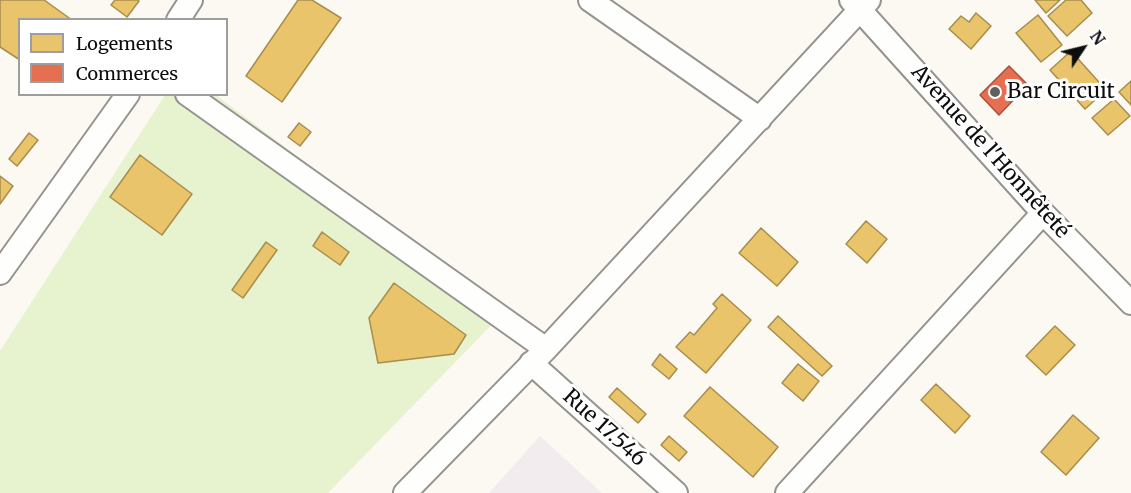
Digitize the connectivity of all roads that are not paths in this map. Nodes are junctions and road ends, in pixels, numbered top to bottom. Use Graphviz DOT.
graph roads {
  1 [pos="190,0"];
  2 [pos="590,0"];
  3 [pos="860,3"];
  4 [pos="179,18"];
  5 [pos="127,96"];
  6 [pos="190,96"];
  7 [pos="760,119"];
  8 [pos="1043,213"];
  9 [pos="0,273"];
  10 [pos="1131,303"];
  11 [pos="539,356"];
  12 [pos="405,493"];
  13 [pos="676,493"];
  14 [pos="787,493"];
  1 -- 4 [label="street"];
  2 -- 7 [label="street"];
  3 -- 7 [label="street"];
  3 -- 8 [label="street, Avenue de l'Honnêteté"];
  5 -- 9 [label="street"];
  6 -- 11 [label="street, Rue 17.546"];
  7 -- 11 [label="street"];
  8 -- 10 [label="street, Avenue de l'Honnêteté"];
  8 -- 14 [label="street"];
  11 -- 12 [label="street"];
  11 -- 13 [label="street, Rue 17.546"];
}
